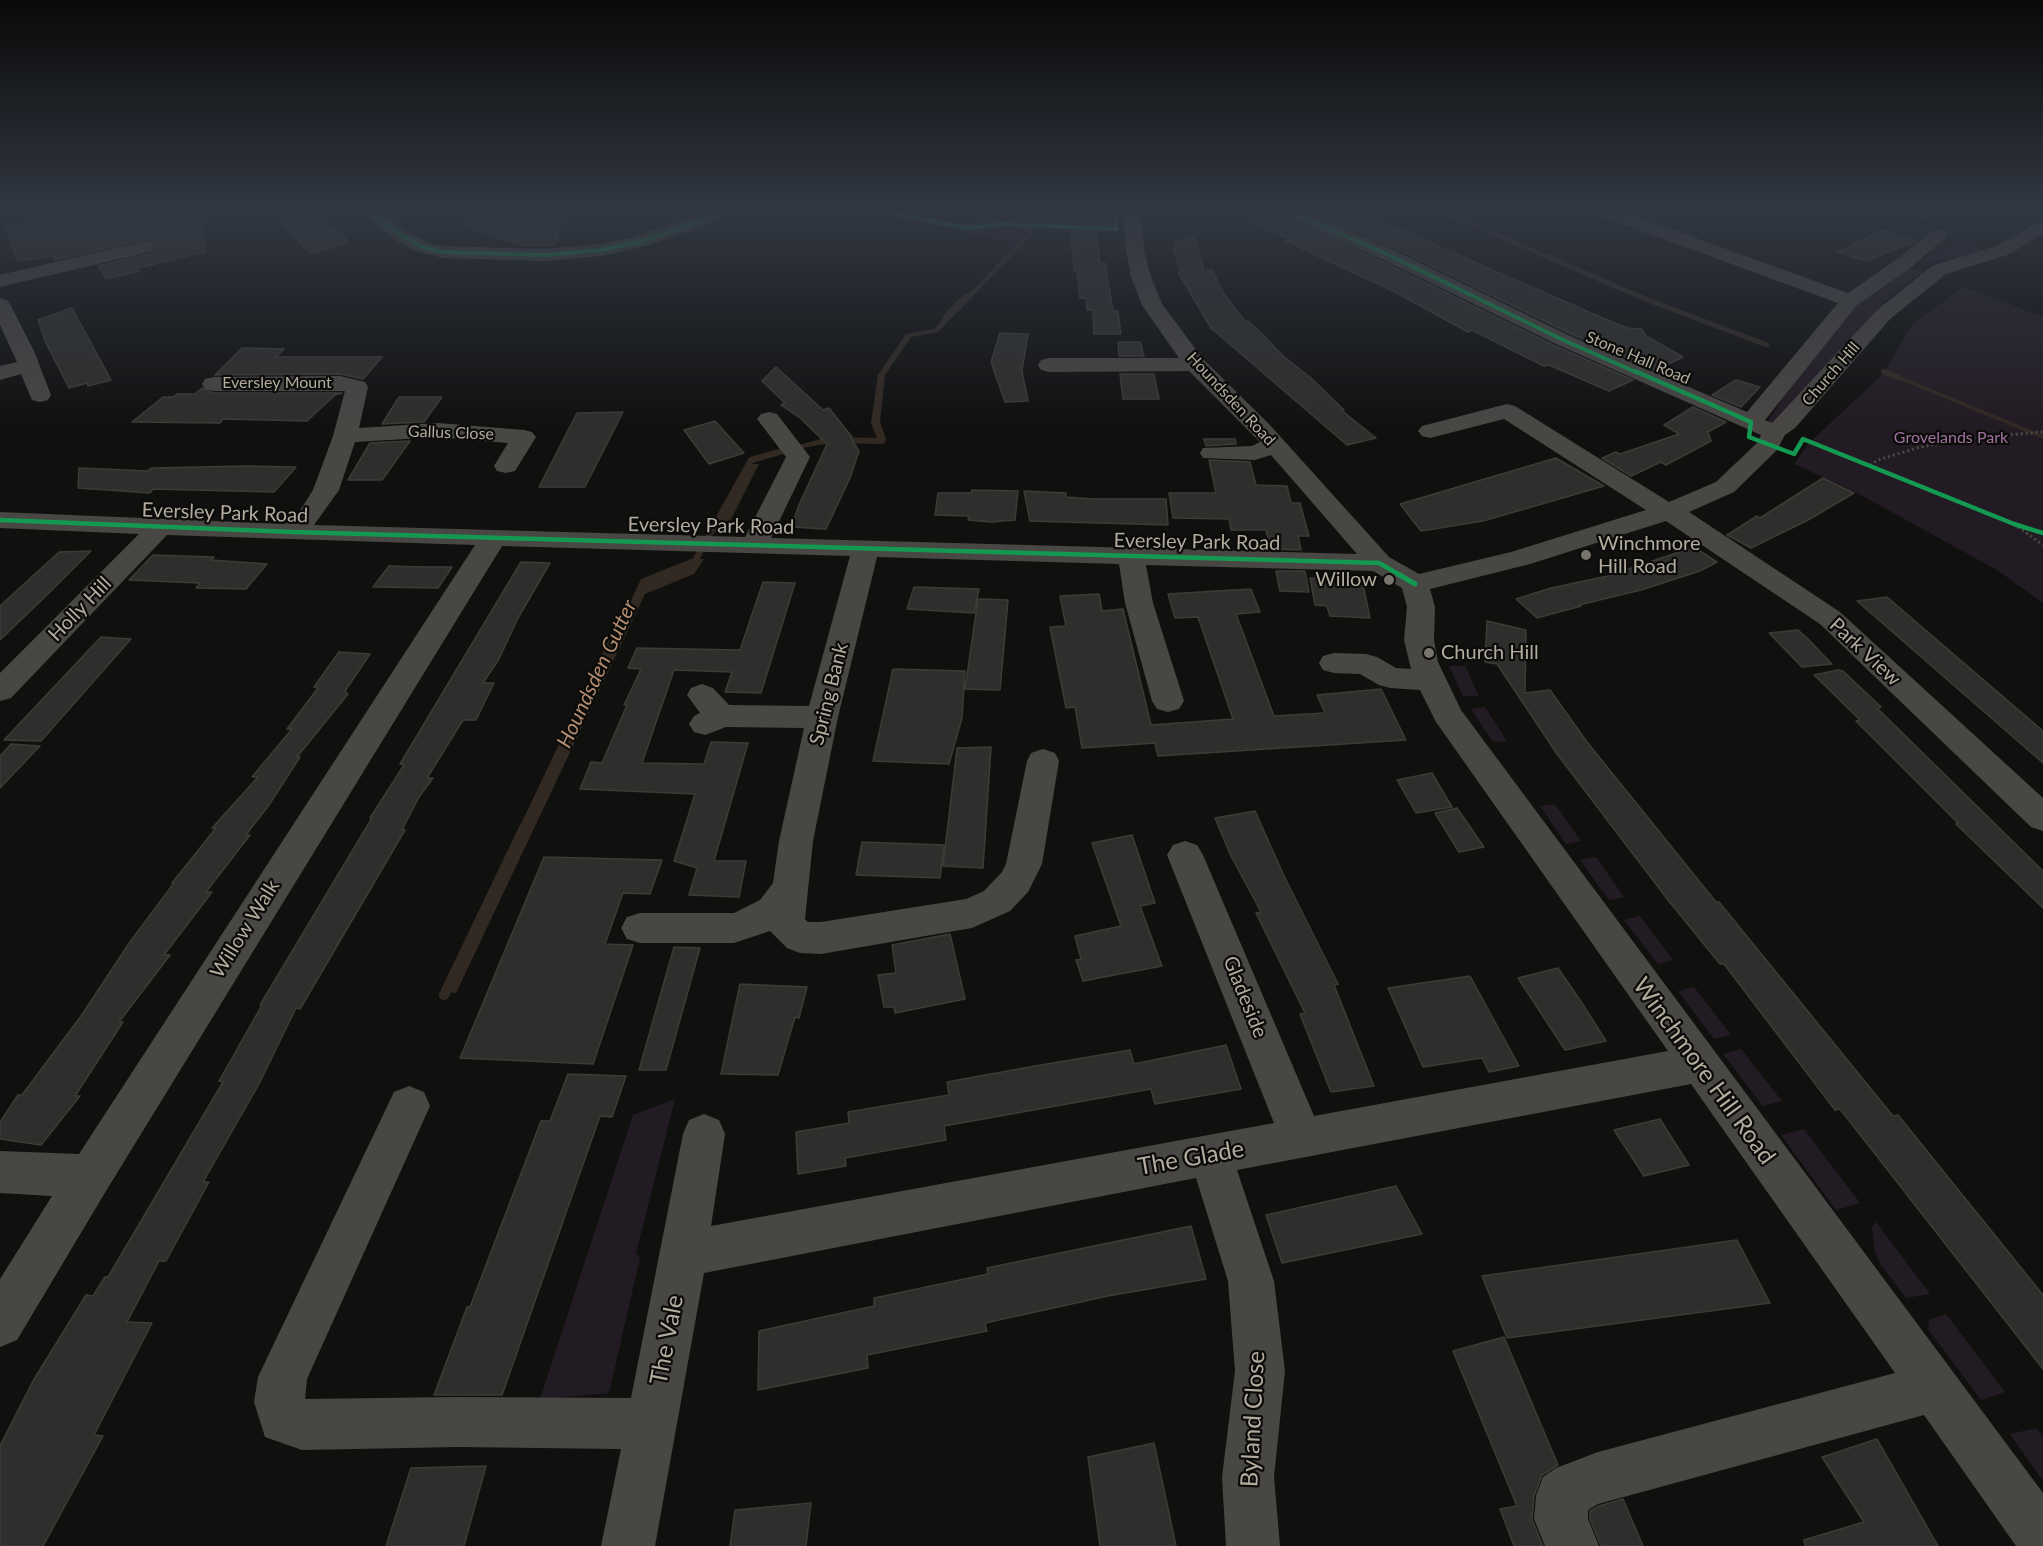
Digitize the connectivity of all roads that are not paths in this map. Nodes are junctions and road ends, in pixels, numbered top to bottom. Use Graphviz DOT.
graph roads {
  1 [pos="58,282"];
  2 [pos="1143,282"];
  3 [pos="1445,282"];
  4 [pos="1799,282"];
  5 [pos="1877,282"];
  6 [pos="1924,282"];
  7 [pos="0,297"];
  8 [pos="1850,301"];
  9 [pos="0,304"];
  10 [pos="0,357"];
  11 [pos="26,358"];
  12 [pos="1195,364"];
  13 [pos="1049,365"];
  14 [pos="0,373"];
  15 [pos="213,384"];
  16 [pos="40,395"];
  17 [pos="769,419"];
  18 [pos="1762,427"];
  19 [pos="1431,431"];
  20 [pos="345,436"];
  21 [pos="1275,446"];
  22 [pos="1212,453"];
  23 [pos="506,466"];
  24 [pos="1668,511"];
  25 [pos="0,520"];
  26 [pos="159,528"];
  27 [pos="292,532"];
  28 [pos="494,537"];
  29 [pos="755,544"];
  30 [pos="864,547"];
  31 [pos="1131,557"];
  32 [pos="1378,563"];
  33 [pos="1415,584"];
  34 [pos="1334,663"];
  35 [pos="1430,680"];
  36 [pos="0,691"];
  37 [pos="1168,700"];
  38 [pos="710,711"];
  39 [pos="822,717"];
  40 [pos="1043,761"];
  41 [pos="2043,818"];
  42 [pos="1185,855"];
  43 [pos="790,888"];
  44 [pos="640,928"];
  45 [pos="1698,1064"];
  46 [pos="409,1106"];
  47 [pos="704,1134"];
  48 [pos="1302,1139"];
  49 [pos="1210,1154"];
  50 [pos="0,1172"];
  51 [pos="90,1176"];
  52 [pos="684,1254"];
  53 [pos="0,1323"];
  54 [pos="1933,1388"];
  55 [pos="651,1424"];
  56 [pos="2043,1538"];
  57 [pos="628,1546"];
  58 [pos="1253,1546"];
  59 [pos="1572,1546"];
  1 -- 7 [label="street"];
  2 -- 12 [label="street, Houndsden Road"];
  3 -- 18 [label="street, Stone Hall Road"];
  4 -- 8 [label="street"];
  5 -- 8 [label="street"];
  6 -- 18 [label="street, Church Hill"];
  8 -- 18 [label="street"];
  9 -- 11 [label="street"];
  10 -- 11 [label="street"];
  11 -- 14 [label="street"];
  11 -- 16 [label="street"];
  12 -- 13 [label="street"];
  12 -- 21 [label="street, Houndsden Road"];
  15 -- 20 [label="street, Eversley Mount"];
  17 -- 29 [label="street"];
  18 -- 24 [label="street, Church Hill"];
  19 -- 24 [label="street, Park View"];
  20 -- 23 [label="street, Gallus Close"];
  20 -- 27 [label="street, Eversley Mount"];
  21 -- 22 [label="street"];
  21 -- 32 [label="street, Houndsden Road"];
  24 -- 33 [label="street, Church Hill"];
  24 -- 41 [label="street, Park View"];
  25 -- 26 [label="street, Eversley Park Road"];
  26 -- 27 [label="street, Eversley Park Road"];
  26 -- 36 [label="street, Holly Hill"];
  27 -- 28 [label="street, Eversley Park Road"];
  28 -- 29 [label="street, Eversley Park Road"];
  28 -- 51 [label="street, Willow Walk"];
  29 -- 30 [label="street, Eversley Park Road"];
  30 -- 31 [label="street, Eversley Park Road"];
  30 -- 39 [label="street, Spring Bank"];
  31 -- 32 [label="street, Eversley Park Road"];
  31 -- 37 [label="street"];
  32 -- 33 [label="street, Eversley Park Road"];
  33 -- 35 [label="street, Winchmore Hill Road"];
  34 -- 35 [label="street"];
  35 -- 45 [label="street, Winchmore Hill Road"];
  38 -- 39 [label="street"];
  39 -- 43 [label="street, Spring Bank"];
  40 -- 43 [label="street, Spring Bank"];
  42 -- 48 [label="street, Gladeside"];
  43 -- 44 [label="street"];
  45 -- 48 [label="street, The Glade"];
  45 -- 54 [label="street, Winchmore Hill Road"];
  46 -- 55 [label="street"];
  47 -- 52 [label="street, The Vale"];
  48 -- 49 [label="street, The Glade"];
  49 -- 52 [label="street, The Glade"];
  49 -- 58 [label="street, Byland Close"];
  50 -- 51 [label="street"];
  51 -- 53 [label="street, Willow Walk"];
  52 -- 55 [label="street, The Vale"];
  54 -- 56 [label="street, Winchmore Hill Road"];
  54 -- 59 [label="street"];
  55 -- 57 [label="street, The Vale"];
}
